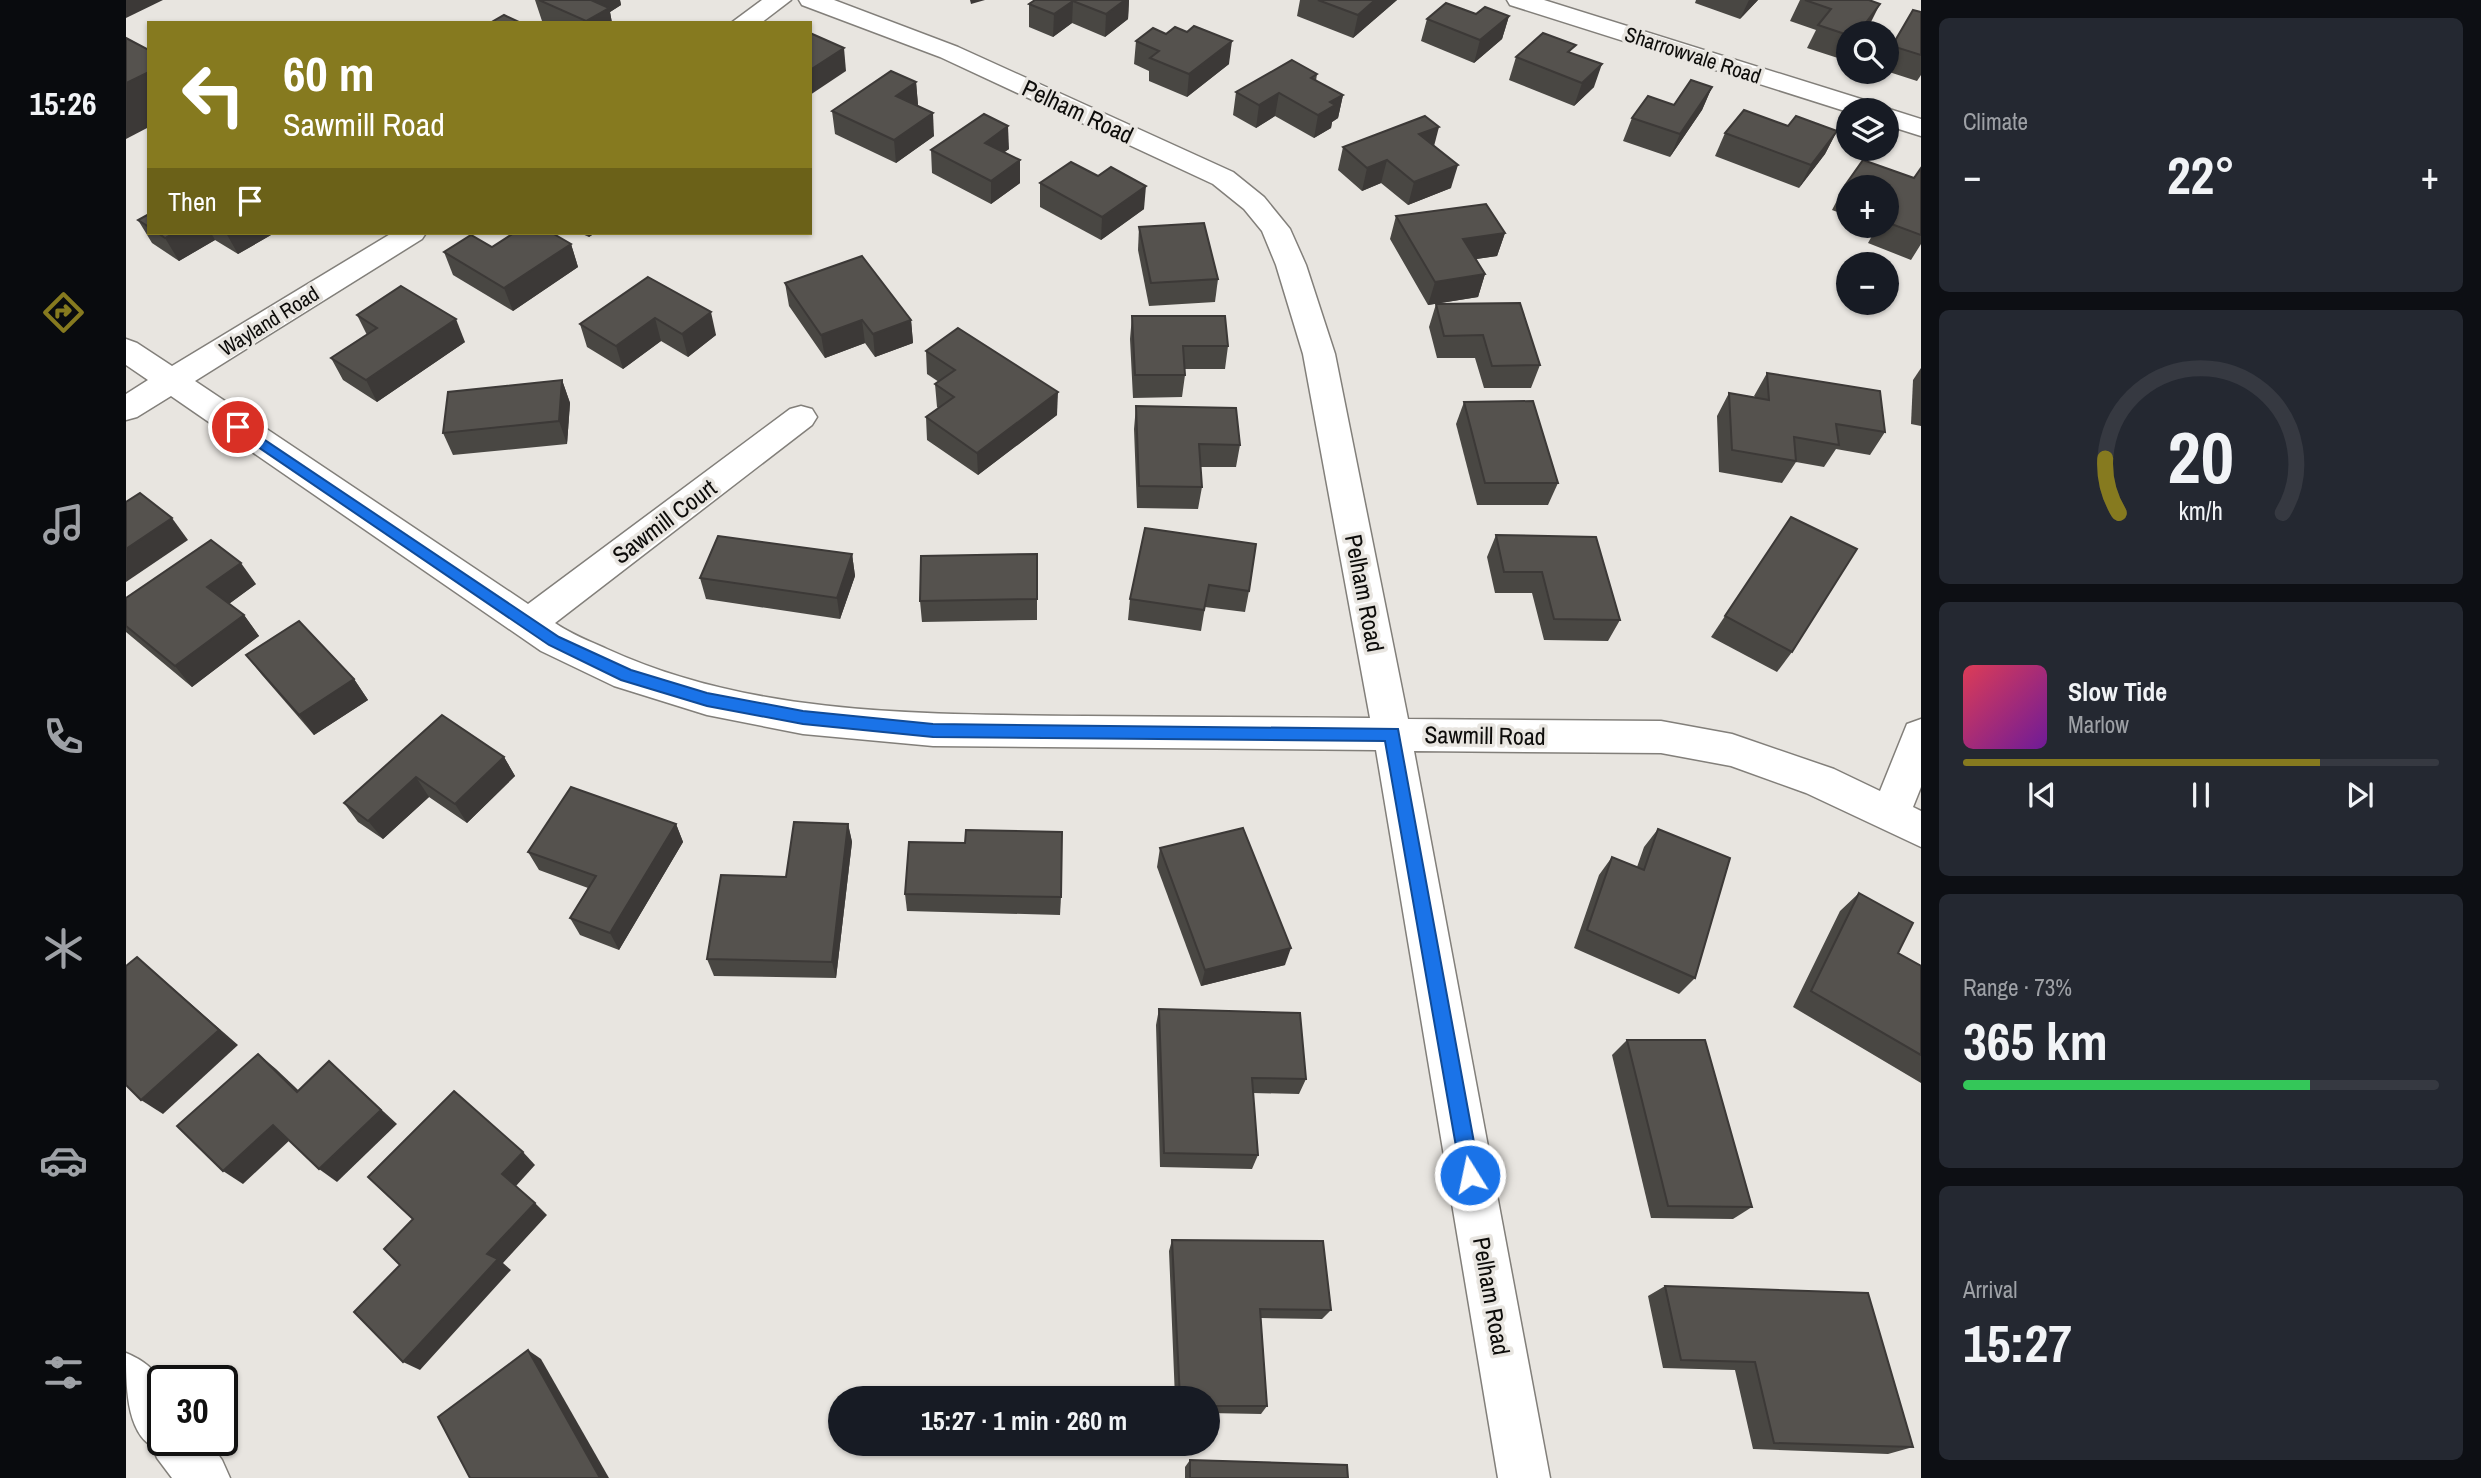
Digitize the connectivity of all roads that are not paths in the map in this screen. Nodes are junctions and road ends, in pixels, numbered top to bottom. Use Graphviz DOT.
graph roads {
  1 [pos="779,0"];
  2 [pos="811,0"];
  3 [pos="1519,0"];
  4 [pos="746,21"];
  5 [pos="1836,100"];
  6 [pos="1899,120"];
  7 [pos="1921,128"];
  8 [pos="409,235"];
  9 [pos="126,350"];
  10 [pos="171,382"];
  11 [pos="126,409"];
  12 [pos="801,417"];
  13 [pos="528,624"];
  14 [pos="1392,734"];
  15 [pos="1921,735"];
  16 [pos="1906,822"];
  17 [pos="126,1378"];
  18 [pos="147,1405"];
  19 [pos="187,1456"];
  20 [pos="204,1478"];
  21 [pos="1524,1478"];
  1 -- 4 [label="street"];
  2 -- 14 [label="street, Pelham Road"];
  3 -- 5 [label="street, Sharrowvale Road"];
  6 -- 7 [label="street"];
  8 -- 10 [label="street, Wayland Road"];
  9 -- 10 [label="street, Sawmill Road"];
  10 -- 11 [label="street, Wayland Road"];
  10 -- 13 [label="street, Sawmill Road"];
  12 -- 13 [label="street, Sawmill Court"];
  13 -- 14 [label="street, Sawmill Road"];
  14 -- 16 [label="street, Sawmill Road"];
  14 -- 21 [label="street, Pelham Road"];
  15 -- 16 [label="street"];
  17 -- 18 [label="street"];
  19 -- 20 [label="street"];
}
